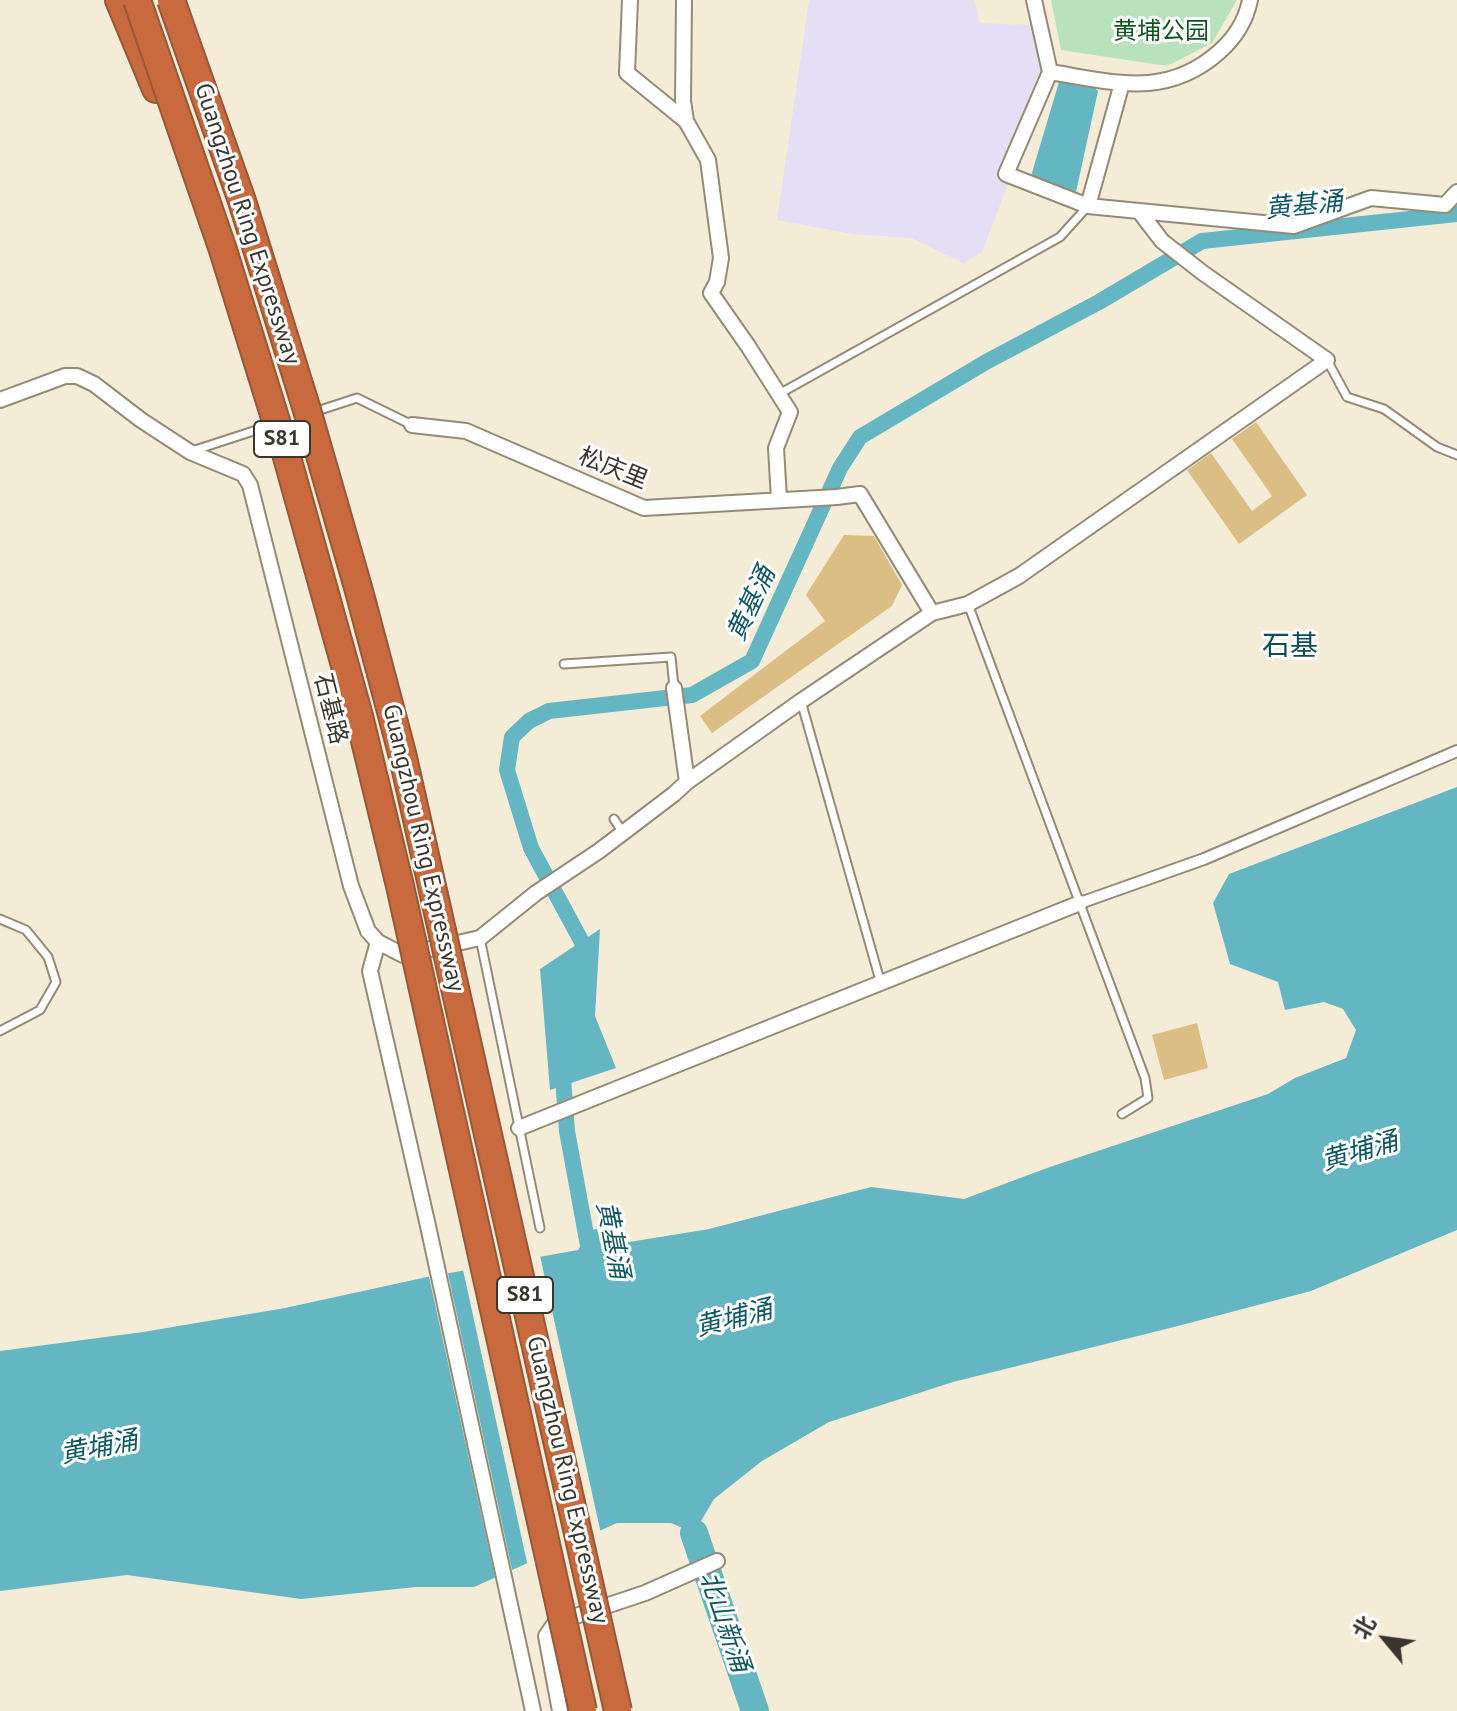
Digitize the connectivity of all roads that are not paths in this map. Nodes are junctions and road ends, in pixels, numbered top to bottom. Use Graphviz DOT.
graph roads {
  1 [pos="119,0"];
  2 [pos="137,0"];
  3 [pos="171,0"];
  4 [pos="182,0"];
  5 [pos="630,0"];
  6 [pos="684,0"];
  7 [pos="1034,0"];
  8 [pos="1250,0"];
  9 [pos="1050,72"];
  10 [pos="1122,83"];
  11 [pos="686,121"];
  12 [pos="1457,192"];
  13 [pos="242,201"];
  14 [pos="1088,206"];
  15 [pos="1139,211"];
  16 [pos="223,250"];
  17 [pos="1327,360"];
  18 [pos="779,394"];
  19 [pos="0,400"];
  20 [pos="296,418"];
  21 [pos="281,423"];
  22 [pos="412,425"];
  23 [pos="190,452"];
  24 [pos="1457,455"];
  25 [pos="779,499"];
  26 [pos="968,604"];
  27 [pos="932,613"];
  28 [pos="564,664"];
  29 [pos="674,688"];
  30 [pos="801,701"];
  31 [pos="1457,751"];
  32 [pos="687,782"];
  33 [pos="614,819"];
  34 [pos="623,833"];
  35 [pos="1080,903"];
  36 [pos="0,919"];
  37 [pos="480,938"];
  38 [pos="378,942"];
  39 [pos="881,984"];
  40 [pos="0,1031"];
  41 [pos="1122,1114"];
  42 [pos="519,1128"];
  43 [pos="540,1228"];
  44 [pos="715,1562"];
  45 [pos="533,1711"];
  46 [pos="560,1711"];
  47 [pos="583,1711"];
  48 [pos="618,1711"];
  1 -- 16 [label="highway"];
  2 -- 16 [label="highway, Guangzhou Ring Expressway / S81, bridge"];
  3 -- 13 [label="highway, Guangzhou Ring Expressway / S81, bridge"];
  4 -- 13 [label="highway"];
  5 -- 11 [label="street"];
  6 -- 11 [label="street"];
  7 -- 9 [label="street"];
  8 -- 10 [label="street"];
  9 -- 10 [label="street"];
  9 -- 14 [label="street"];
  10 -- 14 [label="street"];
  11 -- 18 [label="street"];
  12 -- 15 [label="street"];
  13 -- 48 [label="highway, Guangzhou Ring Expressway / S81, bridge"];
  14 -- 15 [label="street"];
  14 -- 18 [label="lane"];
  15 -- 17 [label="street"];
  16 -- 47 [label="highway, Guangzhou Ring Expressway / S81, bridge"];
  17 -- 24 [label="lane"];
  17 -- 26 [label="street"];
  18 -- 25 [label="street"];
  19 -- 23 [label="street, 石基路"];
  20 -- 22 [label="lane"];
  21 -- 23 [label="lane"];
  22 -- 25 [label="street, 松庆里"];
  23 -- 38 [label="street, 石基路"];
  25 -- 27 [label="street, 松庆里"];
  26 -- 27 [label="street"];
  26 -- 35 [label="lane"];
  27 -- 30 [label="street"];
  28 -- 29 [label="lane"];
  29 -- 32 [label="street"];
  30 -- 32 [label="street"];
  30 -- 39 [label="lane"];
  31 -- 35 [label="street"];
  32 -- 34 [label="street"];
  33 -- 34 [label="lane"];
  34 -- 37 [label="street"];
  35 -- 39 [label="street"];
  35 -- 41 [label="lane"];
  36 -- 40 [label="lane"];
  37 -- 38 [label="street"];
  37 -- 42 [label="lane"];
  38 -- 45 [label="street"];
  39 -- 42 [label="street"];
  42 -- 43 [label="lane"];
  44 -- 46 [label="street"];
}
